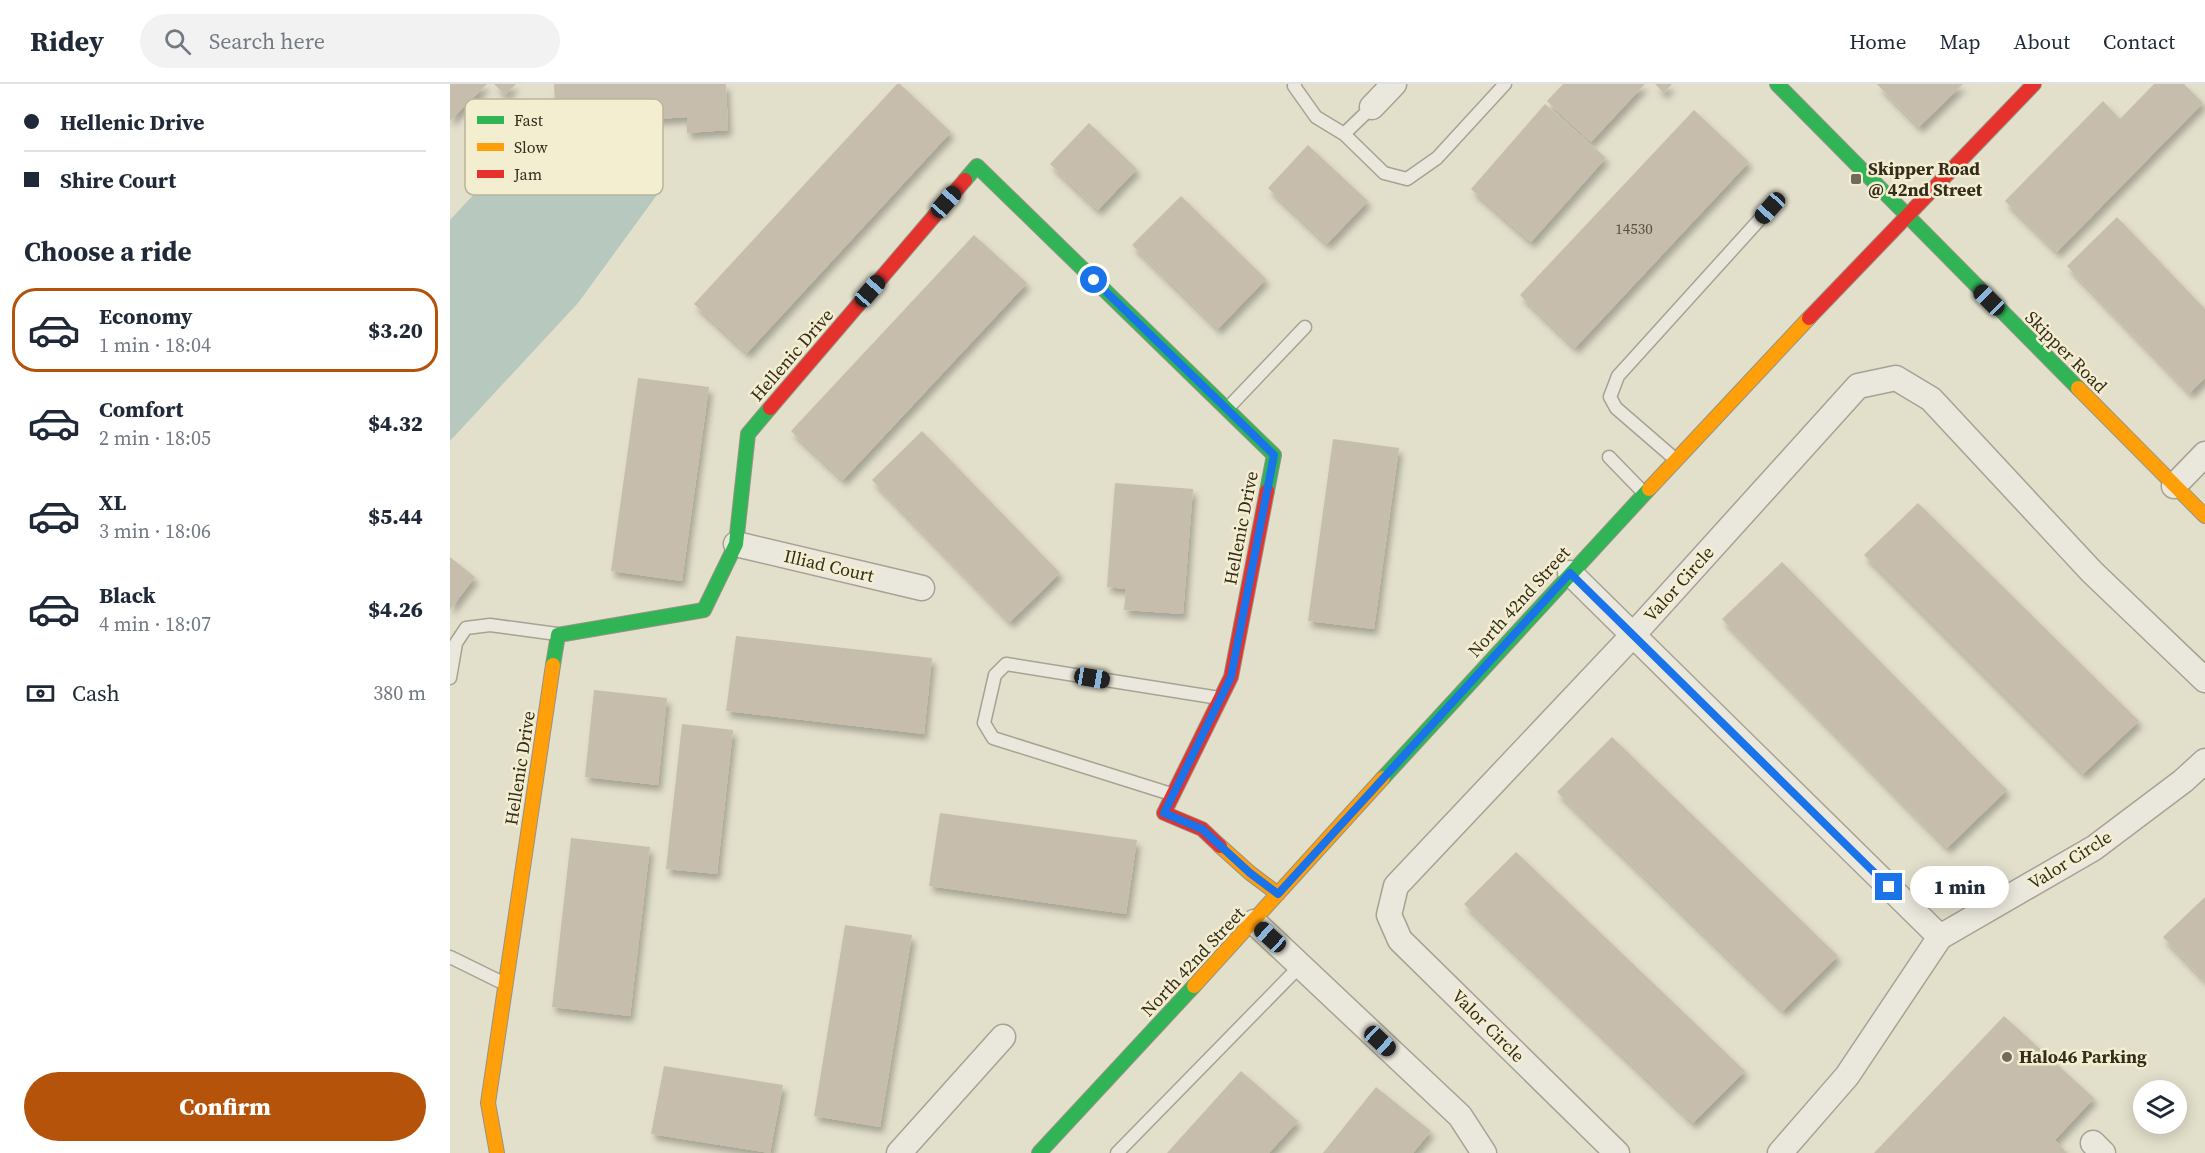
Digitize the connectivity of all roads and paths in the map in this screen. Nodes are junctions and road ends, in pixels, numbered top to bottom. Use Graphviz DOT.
graph roads {
  1 [pos="1294,84"];
  2 [pos="1394,84"];
  3 [pos="1504,84"];
  4 [pos="1777,84"];
  5 [pos="2034,84"];
  6 [pos="1372,107"];
  7 [pos="1344,134"];
  8 [pos="1770,208"];
  9 [pos="1905,216"];
  10 [pos="1305,327"];
  11 [pos="1227,409"];
  12 [pos="2205,454"];
  13 [pos="1608,457"];
  14 [pos="1676,460"];
  15 [pos="2174,486"];
  16 [pos="1645,493"];
  17 [pos="2205,516"];
  18 [pos="736,544"];
  19 [pos="1570,573"];
  20 [pos="922,588"];
  21 [pos="1633,634"];
  22 [pos="558,635"];
  23 [pos="450,678"];
  24 [pos="2205,680"];
  25 [pos="1220,698"];
  26 [pos="2205,761"];
  27 [pos="1173,794"];
  28 [pos="1278,894"];
  29 [pos="1254,922"];
  30 [pos="1940,937"];
  31 [pos="450,957"];
  32 [pos="1300,966"];
  33 [pos="506,985"];
  34 [pos="1003,1037"];
  35 [pos="1479,1150"];
  36 [pos="497,1153"];
  37 [pos="899,1153"];
  38 [pos="1039,1153"];
  39 [pos="1117,1153"];
  40 [pos="1617,1153"];
  41 [pos="1780,1153"];
  1 -- 7 [label="lane"];
  2 -- 6 [label="street"];
  3 -- 7 [label="lane"];
  4 -- 9 [label="street, Skipper Road"];
  5 -- 9 [label="street, North 42nd Street"];
  6 -- 7 [label="lane"];
  8 -- 14 [label="lane"];
  9 -- 14 [label="street, North 42nd Street"];
  9 -- 15 [label="street, Skipper Road"];
  10 -- 11 [label="lane"];
  11 -- 18 [label="street, Hellenic Drive"];
  11 -- 25 [label="street, Hellenic Drive"];
  12 -- 15 [label="street"];
  13 -- 16 [label="lane"];
  14 -- 16 [label="street, North 42nd Street"];
  15 -- 17 [label="street, Skipper Road"];
  16 -- 19 [label="street, North 42nd Street"];
  18 -- 20 [label="street, Illiad Court"];
  18 -- 22 [label="street, Hellenic Drive"];
  19 -- 21 [label="street"];
  19 -- 28 [label="street, North 42nd Street"];
  21 -- 24 [label="street, Valor Circle"];
  21 -- 30 [label="street"];
  21 -- 40 [label="street, Valor Circle"];
  22 -- 23 [label="lane"];
  22 -- 33 [label="street, Hellenic Drive"];
  25 -- 27 [label="street, Hellenic Drive"];
  25 -- 27 [label="lane"];
  26 -- 30 [label="street, Valor Circle"];
  27 -- 28 [label="street, Hellenic Drive"];
  28 -- 29 [label="street, North 42nd Street"];
  29 -- 32 [label="street"];
  29 -- 38 [label="street, North 42nd Street"];
  30 -- 41 [label="street, Valor Circle"];
  31 -- 33 [label="lane"];
  32 -- 35 [label="street"];
  32 -- 39 [label="lane"];
  33 -- 36 [label="street, Hellenic Drive"];
  34 -- 37 [label="street"];
}
